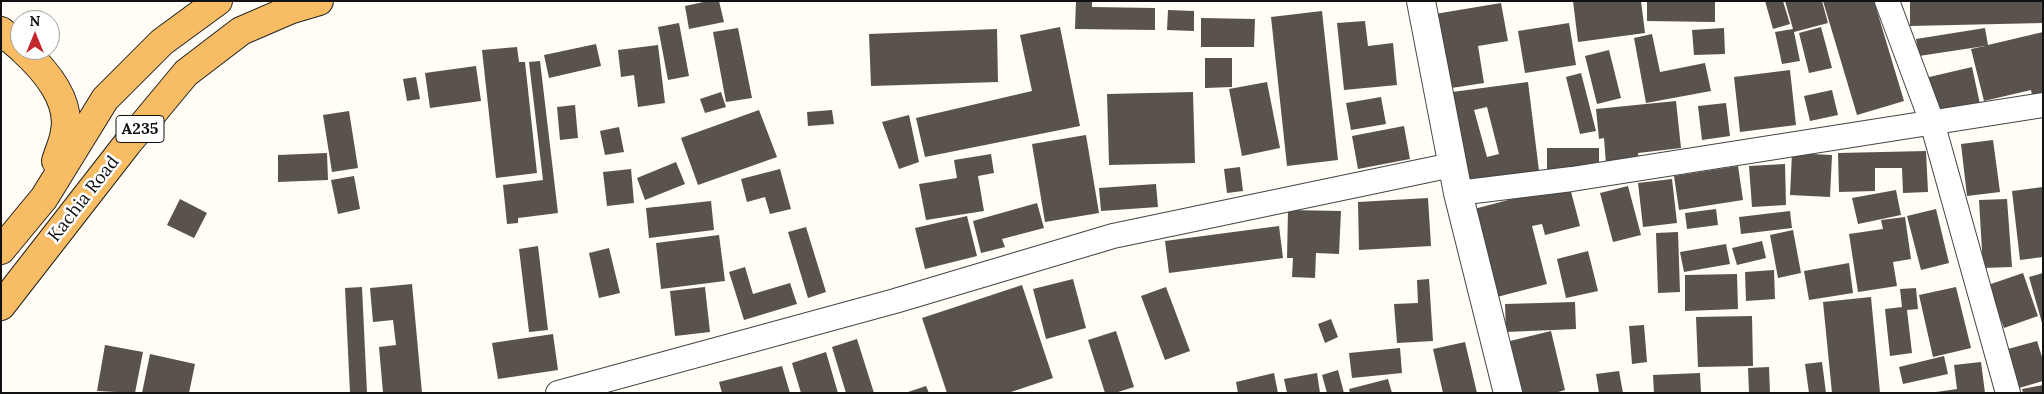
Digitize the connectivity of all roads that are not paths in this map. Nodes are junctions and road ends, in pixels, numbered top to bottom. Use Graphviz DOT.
graph roads {
  1 [pos="218,1"];
  2 [pos="319,1"];
  3 [pos="1422,1"];
  4 [pos="1886,1"];
  5 [pos="34,60"];
  6 [pos="2043,105"];
  7 [pos="1932,122"];
  8 [pos="1452,165"];
  9 [pos="1458,193"];
  10 [pos="44,198"];
  11 [pos="1,250"];
  12 [pos="1,306"];
  13 [pos="558,393"];
  14 [pos="1508,393"];
  15 [pos="2008,393"];
  1 -- 10 [label="highway, A235"];
  2 -- 12 [label="highway, Kachia Road / A235"];
  3 -- 8 [label="street"];
  4 -- 7 [label="street"];
  5 -- 10 [label="highway"];
  6 -- 7 [label="street"];
  7 -- 9 [label="street"];
  7 -- 15 [label="street"];
  8 -- 9 [label="street"];
  8 -- 13 [label="street"];
  9 -- 14 [label="street"];
  10 -- 11 [label="highway, A235"];
}
